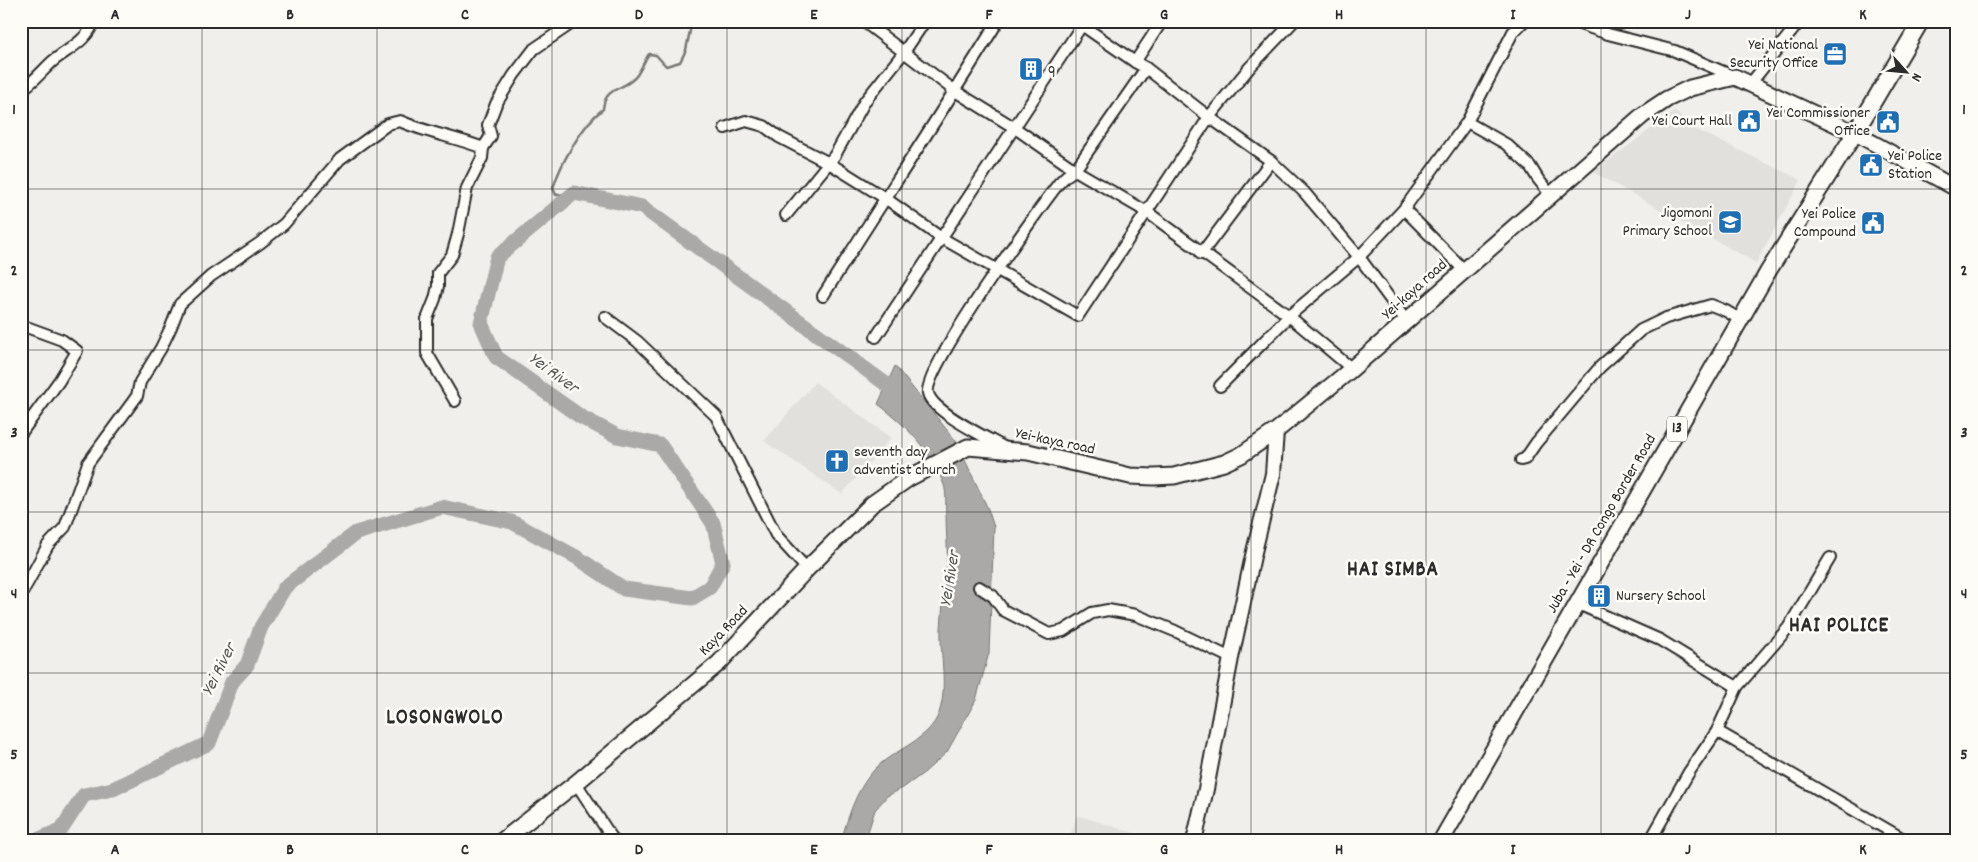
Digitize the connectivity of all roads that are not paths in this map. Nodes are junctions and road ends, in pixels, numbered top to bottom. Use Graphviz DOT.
graph roads {
  1 [pos="94,21"];
  2 [pos="575,21"];
  3 [pos="864,21"];
  4 [pos="925,21"];
  5 [pos="998,21"];
  6 [pos="1162,21"];
  7 [pos="1294,21"];
  8 [pos="1524,21"];
  9 [pos="1570,21"];
  10 [pos="1800,21"];
  11 [pos="1920,21"];
  12 [pos="1080,23"];
  13 [pos="904,52"];
  14 [pos="1135,62"];
  15 [pos="1146,68"];
  16 [pos="1735,77"];
  17 [pos="1751,83"];
  18 [pos="21,90"];
  19 [pos="956,91"];
  20 [pos="1209,117"];
  21 [pos="1467,122"];
  22 [pos="725,128"];
  23 [pos="1015,128"];
  24 [pos="1855,133"];
  25 [pos="482,148"];
  26 [pos="1271,161"];
  27 [pos="829,163"];
  28 [pos="1075,170"];
  29 [pos="1957,189"];
  30 [pos="1550,194"];
  31 [pos="885,198"];
  32 [pos="1404,209"];
  33 [pos="1147,212"];
  34 [pos="786,215"];
  35 [pos="940,237"];
  36 [pos="1202,254"];
  37 [pos="1359,257"];
  38 [pos="996,270"];
  39 [pos="1464,270"];
  40 [pos="823,296"];
  41 [pos="1289,316"];
  42 [pos="605,317"];
  43 [pos="1741,320"];
  44 [pos="1407,322"];
  45 [pos="21,325"];
  46 [pos="876,337"];
  47 [pos="1351,368"];
  48 [pos="1220,386"];
  49 [pos="455,401"];
  50 [pos="23,429"];
  51 [pos="1276,431"];
  52 [pos="968,447"];
  53 [pos="1008,449"];
  54 [pos="1521,460"];
  55 [pos="1830,558"];
  56 [pos="807,569"];
  57 [pos="979,587"];
  58 [pos="21,595"];
  59 [pos="1576,603"];
  60 [pos="1230,658"];
  61 [pos="1738,687"];
  62 [pos="1718,731"];
  63 [pos="576,783"];
  64 [pos="502,841"];
  65 [pos="614,841"];
  66 [pos="1194,841"];
  67 [pos="1440,841"];
  68 [pos="1650,841"];
  69 [pos="1907,841"];
  1 -- 18 [label="street"];
  2 -- 25 [label="street"];
  3 -- 13 [label="street"];
  4 -- 13 [label="street"];
  5 -- 19 [label="street"];
  6 -- 14 [label="street"];
  7 -- 20 [label="street"];
  8 -- 21 [label="street"];
  9 -- 16 [label="street"];
  10 -- 17 [label="street"];
  11 -- 24 [label="main road, Juba - Yei - DR Congo Border Road / 13"];
  12 -- 14 [label="street"];
  12 -- 23 [label="street"];
  13 -- 19 [label="street"];
  13 -- 27 [label="street"];
  14 -- 15 [label="street"];
  15 -- 20 [label="street"];
  15 -- 28 [label="street"];
  16 -- 17 [label="main road"];
  16 -- 30 [label="main road, Yei-kaya road"];
  17 -- 24 [label="main road"];
  19 -- 23 [label="street"];
  19 -- 31 [label="street"];
  20 -- 26 [label="street"];
  20 -- 33 [label="street"];
  21 -- 30 [label="street"];
  21 -- 32 [label="street"];
  22 -- 27 [label="street"];
  23 -- 28 [label="street"];
  23 -- 35 [label="street"];
  24 -- 29 [label="street"];
  24 -- 43 [label="main road, Juba - Yei - DR Congo Border Road / 13"];
  25 -- 49 [label="street"];
  25 -- 58 [label="street"];
  26 -- 36 [label="street"];
  26 -- 37 [label="street"];
  27 -- 31 [label="street"];
  27 -- 34 [label="street"];
  28 -- 33 [label="street"];
  28 -- 38 [label="street"];
  30 -- 39 [label="main road, Yei-kaya road"];
  31 -- 35 [label="street"];
  31 -- 40 [label="street"];
  32 -- 37 [label="street"];
  32 -- 39 [label="street"];
  33 -- 36 [label="street"];
  33 -- 38 [label="street"];
  35 -- 38 [label="street"];
  35 -- 46 [label="street"];
  36 -- 41 [label="street"];
  37 -- 41 [label="street"];
  37 -- 44 [label="street"];
  38 -- 53 [label="street"];
  39 -- 44 [label="main road, Yei-kaya road"];
  41 -- 47 [label="street"];
  41 -- 48 [label="street"];
  42 -- 56 [label="street"];
  43 -- 54 [label="street"];
  43 -- 59 [label="main road, Juba - Yei - DR Congo Border Road / 13"];
  44 -- 47 [label="main road, Yei-kaya road"];
  45 -- 50 [label="street"];
  47 -- 51 [label="main road, Yei-kaya road"];
  51 -- 53 [label="main road, Yei-kaya road"];
  51 -- 60 [label="street"];
  52 -- 53 [label="main road, Yei-kaya road"];
  52 -- 56 [label="main road, Kaya Road"];
  55 -- 61 [label="street"];
  56 -- 63 [label="main road, Kaya Road"];
  57 -- 60 [label="street"];
  59 -- 61 [label="street"];
  59 -- 67 [label="main road, Juba - Yei - DR Congo Border Road / 13"];
  60 -- 66 [label="street"];
  61 -- 62 [label="street"];
  62 -- 68 [label="street"];
  62 -- 69 [label="street"];
  63 -- 64 [label="main road, Kaya Road"];
  63 -- 65 [label="street"];
}
